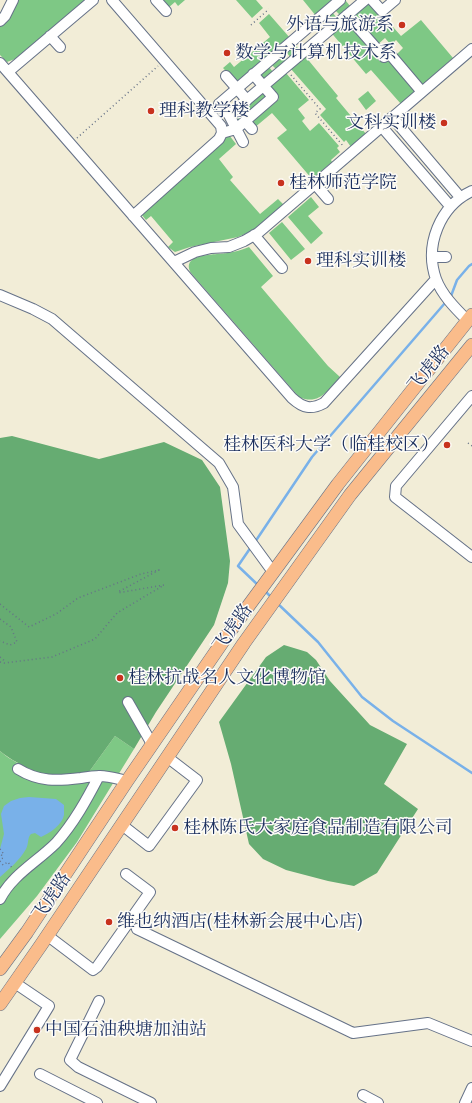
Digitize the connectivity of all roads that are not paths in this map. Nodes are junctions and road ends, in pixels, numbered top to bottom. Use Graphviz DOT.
graph roads {
  1 [pos="13,0"];
  2 [pos="93,0"];
  3 [pos="112,0"];
  4 [pos="156,0"];
  5 [pos="340,0"];
  6 [pos="365,0"];
  7 [pos="372,0"];
  8 [pos="395,0"];
  9 [pos="166,11"];
  10 [pos="347,15"];
  11 [pos="0,21"];
  12 [pos="50,36"];
  13 [pos="60,47"];
  14 [pos="472,49"];
  15 [pos="0,63"];
  16 [pos="8,72"];
  17 [pos="253,74"];
  18 [pos="226,76"];
  19 [pos="263,86"];
  20 [pos="237,88"];
  21 [pos="422,92"];
  22 [pos="247,100"];
  23 [pos="229,115"];
  24 [pos="392,117"];
  25 [pos="245,121"];
  26 [pos="382,127"];
  27 [pos="236,129"];
  28 [pos="252,129"];
  29 [pos="222,133"];
  30 [pos="243,142"];
  31 [pos="315,184"];
  32 [pos="472,191"];
  33 [pos="460,197"];
  34 [pos="328,199"];
  35 [pos="450,206"];
  36 [pos="133,216"];
  37 [pos="254,235"];
  38 [pos="446,257"];
  39 [pos="433,258"];
  40 [pos="174,262"];
  41 [pos="282,268"];
  42 [pos="436,279"];
  43 [pos="0,295"];
  44 [pos="469,318"];
  45 [pos="472,345"];
  46 [pos="472,396"];
  47 [pos="472,558"];
  48 [pos="273,572"];
  49 [pos="128,702"];
  50 [pos="152,744"];
  51 [pos="167,757"];
  52 [pos="18,769"];
  53 [pos="99,776"];
  54 [pos="127,781"];
  55 [pos="122,825"];
  56 [pos="126,874"];
  57 [pos="0,900"];
  58 [pos="137,929"];
  59 [pos="48,936"];
  60 [pos="0,969"];
  61 [pos="14,984"];
  62 [pos="99,1001"];
  63 [pos="0,1004"];
  64 [pos="472,1041"];
  65 [pos="40,1074"];
  66 [pos="0,1086"];
  67 [pos="472,1090"];
  68 [pos="363,1095"];
  69 [pos="97,1103"];
  70 [pos="151,1103"];
  71 [pos="378,1103"];
  72 [pos="465,1103"];
  1 -- 11 [label="street"];
  2 -- 12 [label="street"];
  3 -- 29 [label="street"];
  4 -- 9 [label="street"];
  5 -- 17 [label="street"];
  6 -- 10 [label="street"];
  7 -- 8 [label="street"];
  10 -- 19 [label="street"];
  10 -- 21 [label="street"];
  12 -- 13 [label="street"];
  12 -- 16 [label="street"];
  14 -- 21 [label="street"];
  15 -- 16 [label="street"];
  16 -- 36 [label="street"];
  17 -- 19 [label="street"];
  17 -- 20 [label="street"];
  18 -- 20 [label="street"];
  19 -- 22 [label="street"];
  19 -- 25 [label="street"];
  20 -- 22 [label="street"];
  20 -- 23 [label="street"];
  21 -- 24 [label="street"];
  22 -- 23 [label="street"];
  23 -- 27 [label="street"];
  24 -- 26 [label="street"];
  24 -- 33 [label="street"];
  25 -- 27 [label="street"];
  25 -- 28 [label="street"];
  26 -- 31 [label="street"];
  26 -- 35 [label="street"];
  27 -- 29 [label="street"];
  27 -- 30 [label="street"];
  29 -- 36 [label="street"];
  31 -- 34 [label="street"];
  31 -- 37 [label="street"];
  32 -- 33 [label="street"];
  33 -- 35 [label="street"];
  35 -- 39 [label="street"];
  36 -- 40 [label="street"];
  37 -- 40 [label="street"];
  37 -- 41 [label="street"];
  38 -- 39 [label="street"];
  39 -- 42 [label="street"];
  40 -- 42 [label="street"];
  42 -- 44 [label="street"];
  43 -- 48 [label="street"];
  44 -- 48 [label="main road, 飞虎路"];
  45 -- 51 [label="main road, 飞虎路"];
  46 -- 47 [label="street"];
  48 -- 50 [label="main road, 飞虎路"];
  49 -- 50 [label="street"];
  50 -- 54 [label="main road, 飞虎路"];
  51 -- 55 [label="main road, 飞虎路"];
  51 -- 55 [label="street"];
  52 -- 53 [label="street"];
  53 -- 54 [label="street"];
  53 -- 57 [label="street"];
  54 -- 60 [label="main road, 飞虎路"];
  55 -- 59 [label="main road, 飞虎路"];
  56 -- 59 [label="street"];
  58 -- 64 [label="street"];
  59 -- 61 [label="main road, 飞虎路"];
  61 -- 63 [label="main road, 飞虎路"];
  61 -- 66 [label="street"];
  62 -- 70 [label="street"];
  65 -- 69 [label="street"];
  67 -- 72 [label="street"];
  68 -- 71 [label="street"];
}
